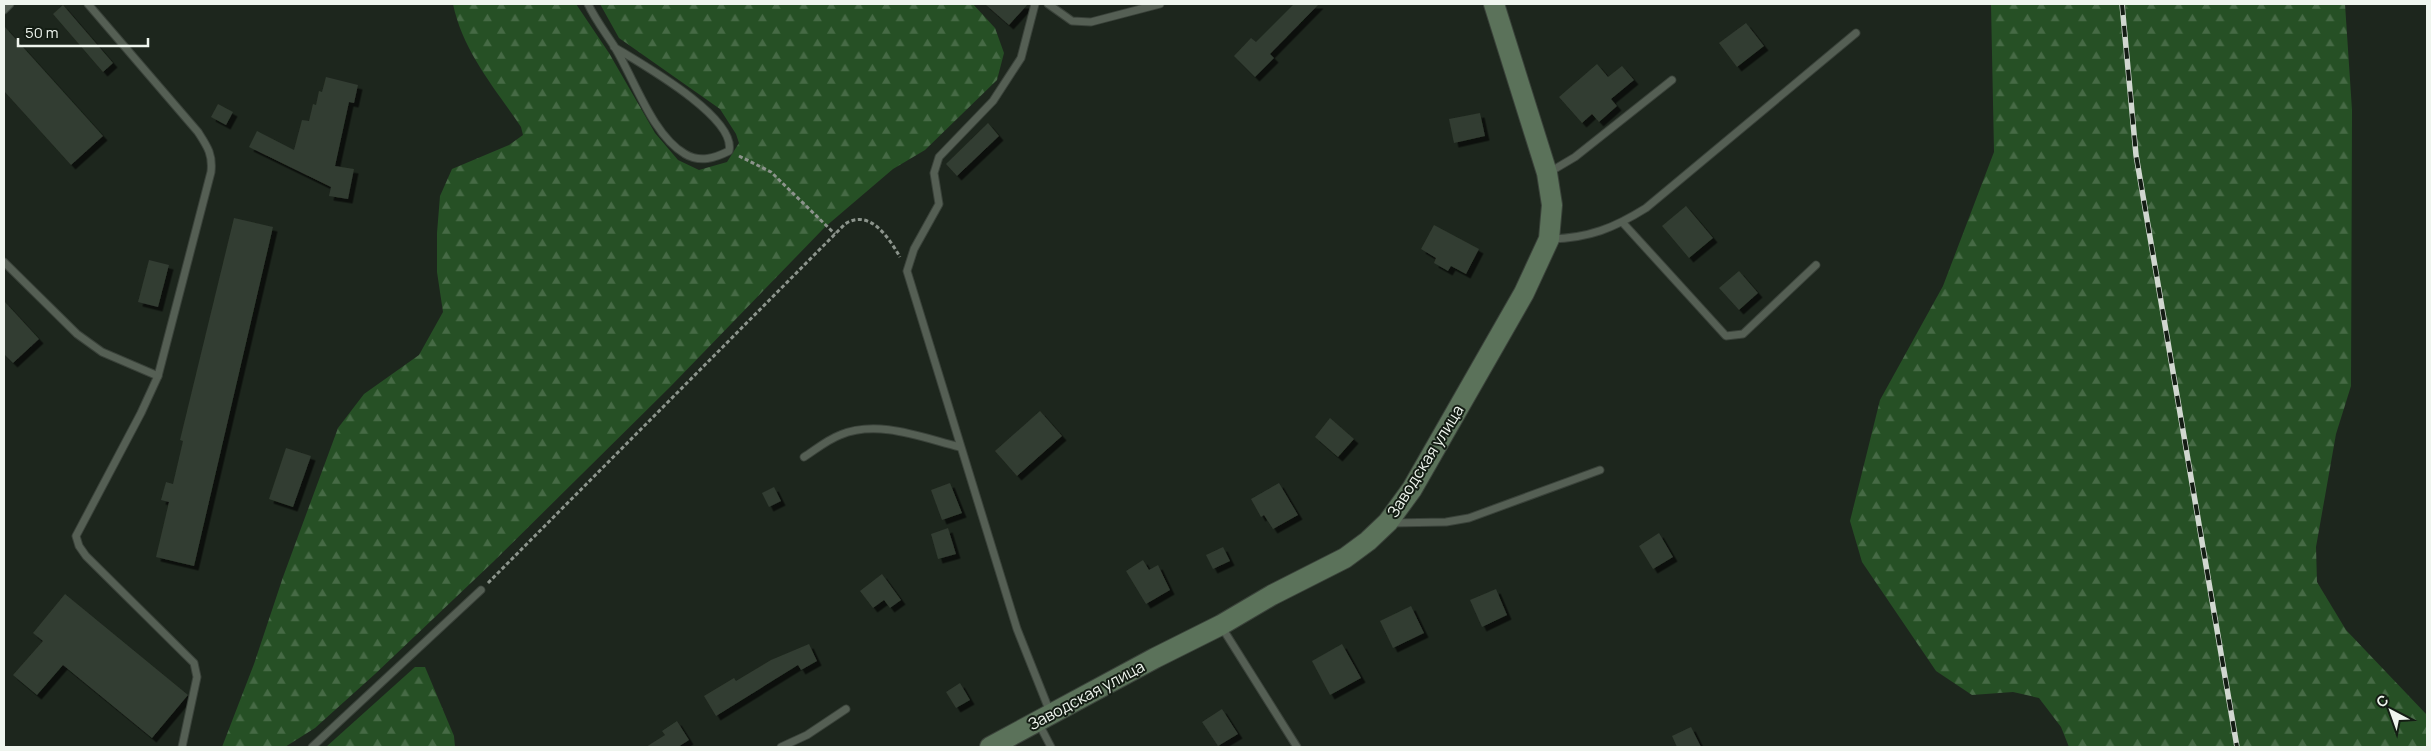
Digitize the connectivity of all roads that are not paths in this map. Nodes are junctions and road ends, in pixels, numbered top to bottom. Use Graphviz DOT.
graph roads {
  1 [pos="10,4"];
  2 [pos="88,4"];
  3 [pos="588,4"];
  4 [pos="1035,4"];
  5 [pos="1048,4"];
  6 [pos="1160,4"];
  7 [pos="1494,4"];
  8 [pos="4,10"];
  9 [pos="1856,33"];
  10 [pos="614,47"];
  11 [pos="1672,80"];
  12 [pos="1547,173"];
  13 [pos="1623,222"];
  14 [pos="1549,239"];
  15 [pos="4,262"];
  16 [pos="1816,265"];
  17 [pos="158,376"];
  18 [pos="960,447"];
  19 [pos="804,458"];
  20 [pos="1600,470"];
  21 [pos="1388,522"];
  22 [pos="481,590"];
  23 [pos="1221,625"];
  24 [pos="846,709"];
  25 [pos="1044,718"];
  26 [pos="182,747"];
  27 [pos="312,747"];
  28 [pos="781,747"];
  29 [pos="990,747"];
  30 [pos="1051,747"];
  31 [pos="1297,747"];
  1 -- 8 [label="lane"];
  2 -- 17 [label="lane"];
  3 -- 10 [label="lane"];
  4 -- 18 [label="lane"];
  5 -- 6 [label="lane"];
  7 -- 12 [label="street, Заводская улица"];
  9 -- 13 [label="lane"];
  10 -- 10 [label="lane"];
  11 -- 12 [label="lane"];
  12 -- 14 [label="street, Заводская улица"];
  13 -- 14 [label="lane"];
  13 -- 16 [label="lane"];
  14 -- 21 [label="street, Заводская улица"];
  15 -- 17 [label="lane"];
  17 -- 26 [label="lane"];
  18 -- 19 [label="lane"];
  18 -- 25 [label="lane"];
  20 -- 21 [label="lane"];
  21 -- 23 [label="street, Заводская улица"];
  22 -- 27 [label="lane"];
  23 -- 25 [label="street, Заводская улица"];
  23 -- 31 [label="lane"];
  24 -- 28 [label="lane"];
  25 -- 29 [label="street, Заводская улица"];
  25 -- 30 [label="lane"];
}
